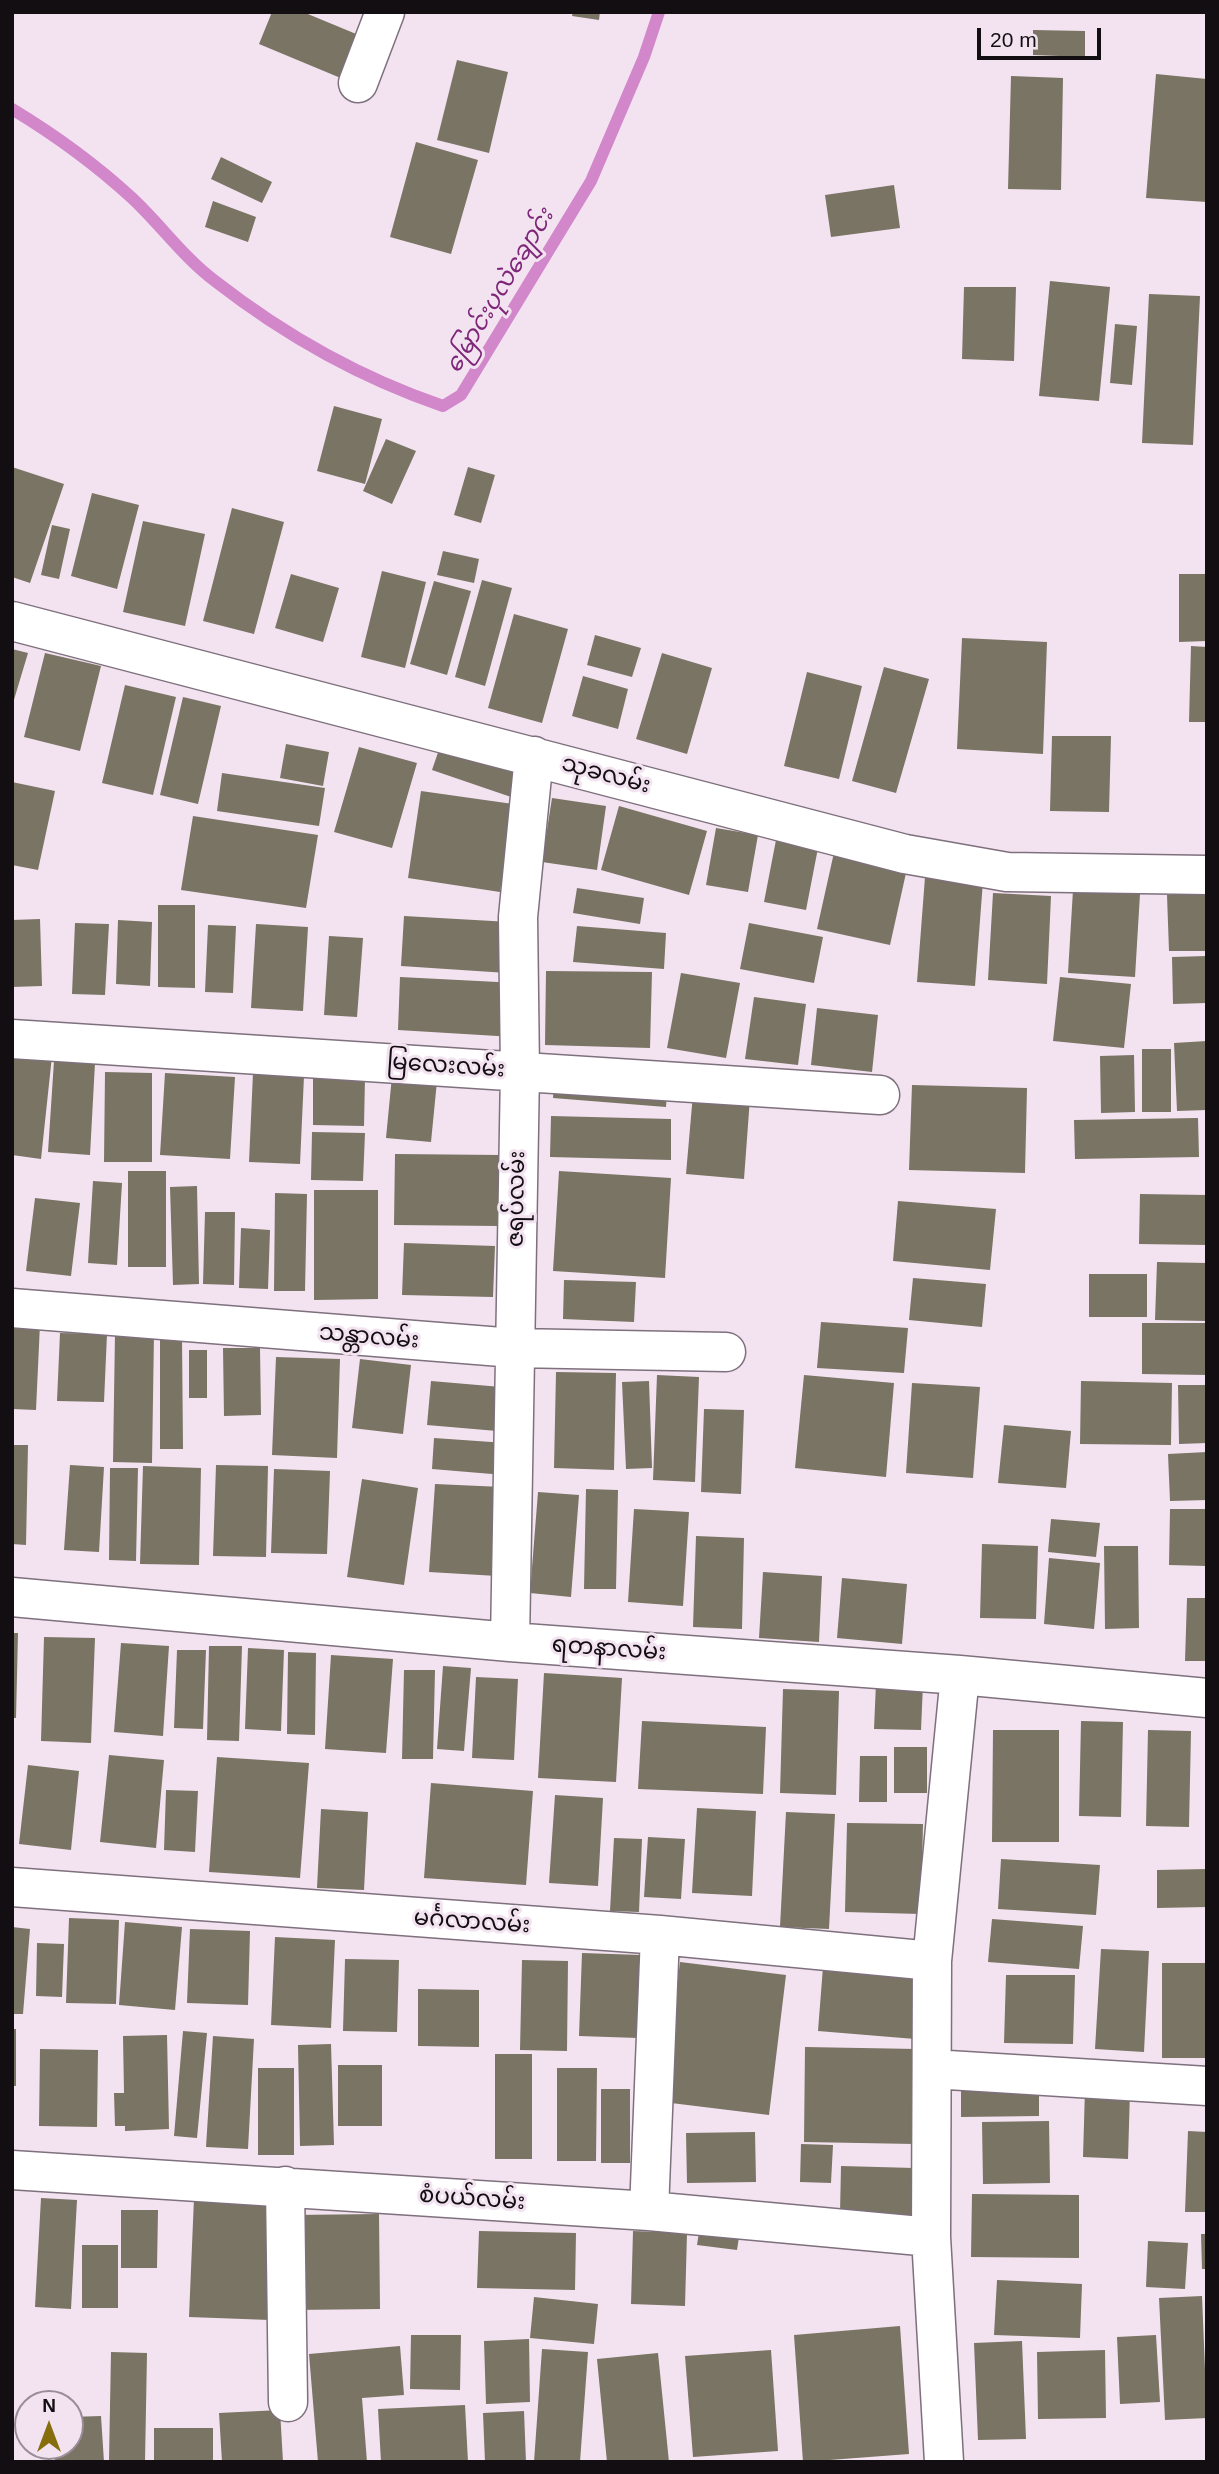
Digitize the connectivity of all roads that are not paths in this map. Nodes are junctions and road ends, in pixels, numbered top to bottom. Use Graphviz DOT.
graph roads {
  1 [pos="385,12"];
  2 [pos="358,83"];
  3 [pos="12,621"];
  4 [pos="534,756"];
  5 [pos="1207,875"];
  6 [pos="12,1039"];
  7 [pos="520,1071"];
  8 [pos="880,1095"];
  9 [pos="12,1308"];
  10 [pos="514,1348"];
  11 [pos="726,1352"];
  12 [pos="12,1597"];
  13 [pos="510,1642"];
  14 [pos="960,1675"];
  15 [pos="1207,1698"];
  16 [pos="12,1887"];
  17 [pos="660,1936"];
  18 [pos="932,1961"];
  19 [pos="932,2069"];
  20 [pos="1207,2086"];
  21 [pos="12,2170"];
  22 [pos="285,2186"];
  23 [pos="649,2211"];
  24 [pos="931,2237"];
  25 [pos="288,2403"];
  26 [pos="944,2462"];
  1 -- 2 [label="street"];
  3 -- 4 [label="street, သုခလမ်း"];
  4 -- 5 [label="street, သုခလမ်း"];
  4 -- 7 [label="street, ဇရပ်လမ်း"];
  6 -- 7 [label="street, မြလေးလမ်း"];
  7 -- 8 [label="street, မြလေးလမ်း"];
  7 -- 10 [label="street, ဇရပ်လမ်း"];
  9 -- 10 [label="street, သန္တာလမ်း"];
  10 -- 11 [label="street, သန္တာလမ်း"];
  10 -- 13 [label="street, ဇရပ်လမ်း"];
  12 -- 13 [label="street, ရတနာလမ်း"];
  13 -- 14 [label="street, ရတနာလမ်း"];
  14 -- 15 [label="street, ရတနာလမ်း"];
  14 -- 18 [label="street"];
  16 -- 17 [label="street, မင်္ဂလာလမ်း"];
  17 -- 18 [label="street, မင်္ဂလာလမ်း"];
  17 -- 23 [label="street"];
  18 -- 19 [label="street"];
  19 -- 20 [label="street"];
  19 -- 24 [label="street"];
  21 -- 22 [label="street, စံပယ်လမ်း"];
  22 -- 23 [label="street, စံပယ်လမ်း"];
  22 -- 25 [label="street"];
  23 -- 24 [label="street, စံပယ်လမ်း"];
  24 -- 26 [label="street"];
}
